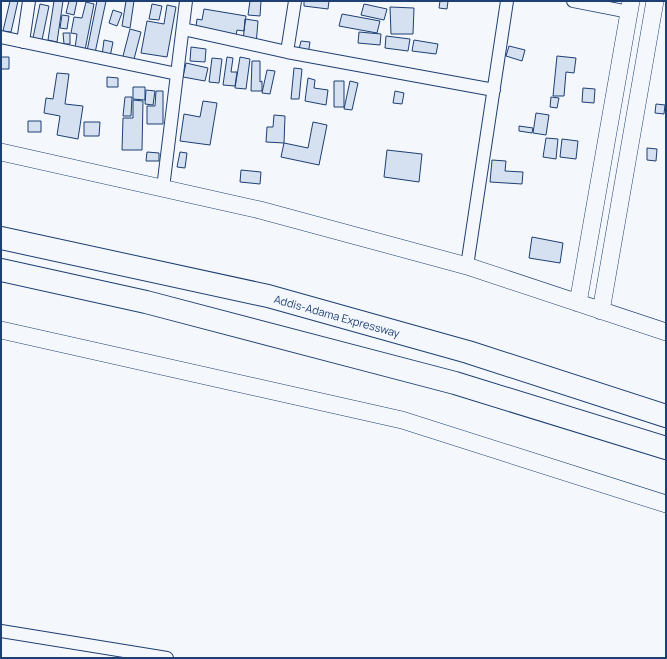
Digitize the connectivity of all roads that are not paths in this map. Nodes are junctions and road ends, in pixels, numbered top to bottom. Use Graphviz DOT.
graph roads {
  1 [pos="29,1"];
  2 [pos="186,1"];
  3 [pos="295,1"];
  4 [pos="507,1"];
  5 [pos="573,1"];
  6 [pos="655,1"];
  7 [pos="630,6"];
  8 [pos="183,29"];
  9 [pos="1,37"];
  10 [pos="23,42"];
  11 [pos="287,52"];
  12 [pos="177,74"];
  13 [pos="494,90"];
  14 [pos="1,152"];
  15 [pos="163,188"];
  16 [pos="1,238"];
  17 [pos="467,266"];
  18 [pos="1,270"];
  19 [pos="578,303"];
  20 [pos="600,311"];
  21 [pos="1,330"];
  22 [pos="666,332"];
  23 [pos="666,416"];
  24 [pos="666,448"];
  25 [pos="666,504"];
  26 [pos="1,631"];
  27 [pos="167,658"];
  1 -- 10 [label="street"];
  2 -- 8 [label="street"];
  3 -- 11 [label="street"];
  4 -- 13 [label="street"];
  5 -- 7 [label="street"];
  6 -- 20 [label="street"];
  7 -- 19 [label="street"];
  8 -- 11 [label="street"];
  8 -- 12 [label="street"];
  9 -- 10 [label="street"];
  10 -- 12 [label="street"];
  11 -- 13 [label="street"];
  12 -- 15 [label="street"];
  13 -- 17 [label="street"];
  14 -- 15 [label="street"];
  15 -- 17 [label="street"];
  16 -- 23 [label="highway, Addis-Adama Expressway"];
  17 -- 19 [label="street"];
  18 -- 24 [label="highway"];
  19 -- 20 [label="street"];
  20 -- 22 [label="street"];
  21 -- 25 [label="street"];
  26 -- 27 [label="street"];
}
